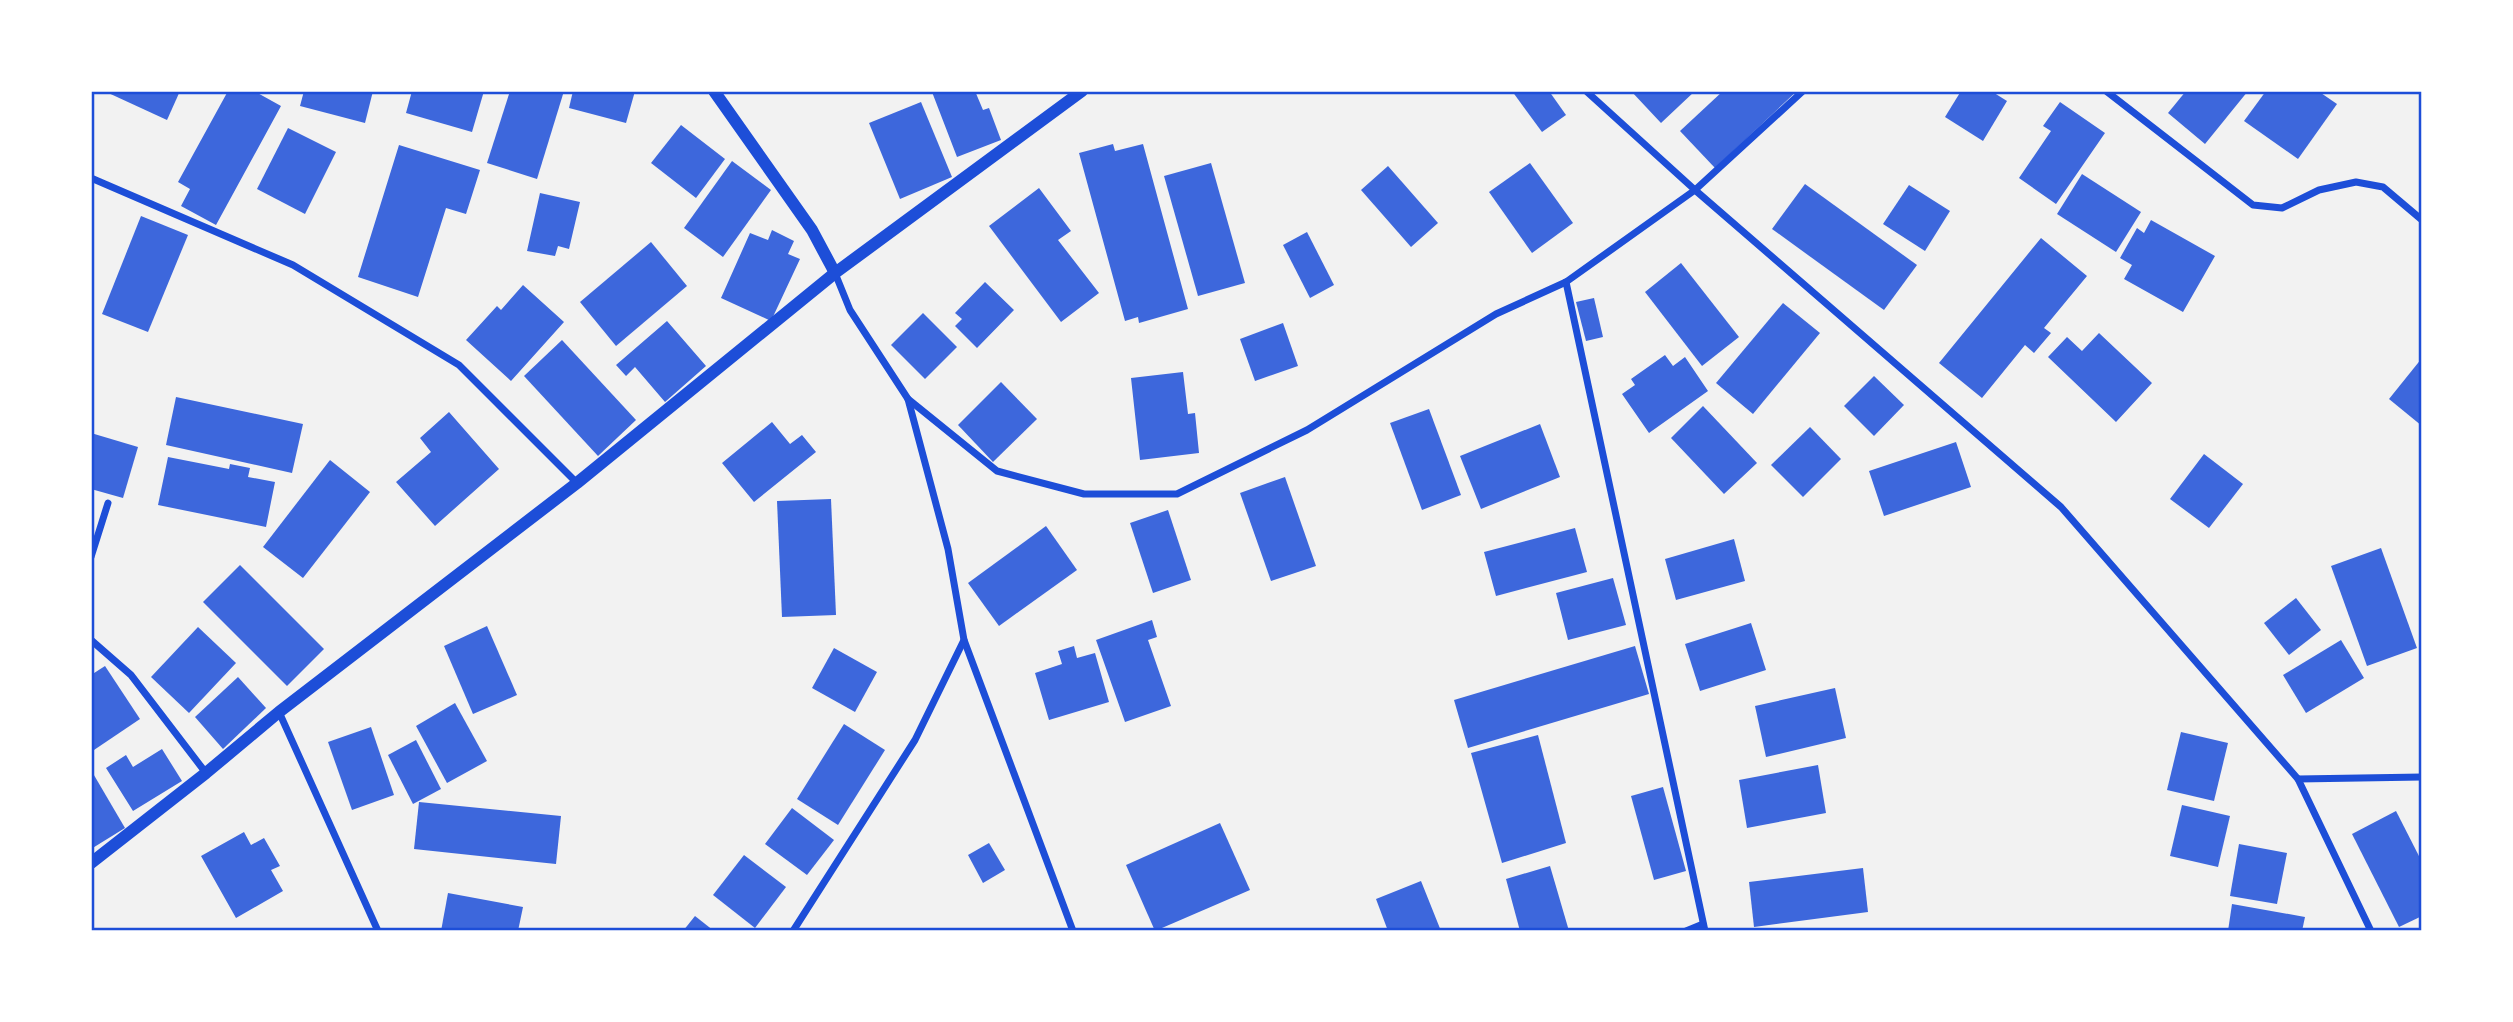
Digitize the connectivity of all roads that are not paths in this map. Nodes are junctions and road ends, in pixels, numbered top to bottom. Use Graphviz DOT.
graph roads {
  1 [pos="713,91"];
  2 [pos="1082,91"];
  3 [pos="1587,91"];
  4 [pos="1803,91"];
  5 [pos="2106,91"];
  6 [pos="91,178"];
  7 [pos="1695,190"];
  8 [pos="2422,220"];
  9 [pos="835,273"];
  10 [pos="1566,282"];
  11 [pos="908,399"];
  12 [pos="577,483"];
  13 [pos="108,503"];
  14 [pos="91,557"];
  15 [pos="91,640"];
  16 [pos="964,640"];
  17 [pos="279,712"];
  18 [pos="206,773"];
  19 [pos="2422,777"];
  20 [pos="2298,779"];
  21 [pos="91,863"];
  22 [pos="1704,928"];
  23 [pos="379,931"];
  24 [pos="793,931"];
  25 [pos="1073,931"];
  26 [pos="1686,931"];
  27 [pos="2371,931"];
  1 -- 9 [label="street"];
  2 -- 9 [label="street"];
  3 -- 7 [label="street"];
  4 -- 7 [label="street"];
  5 -- 8 [label="street"];
  6 -- 12 [label="street"];
  7 -- 10 [label="street"];
  7 -- 20 [label="street"];
  9 -- 11 [label="street"];
  9 -- 12 [label="street"];
  10 -- 11 [label="street"];
  10 -- 22 [label="street"];
  11 -- 16 [label="street"];
  12 -- 17 [label="street"];
  13 -- 14 [label="street"];
  15 -- 18 [label="street"];
  16 -- 24 [label="street"];
  16 -- 25 [label="street"];
  17 -- 18 [label="street"];
  17 -- 23 [label="street"];
  18 -- 21 [label="street"];
  19 -- 20 [label="street"];
  20 -- 27 [label="street"];
  22 -- 26 [label="street"];
}
